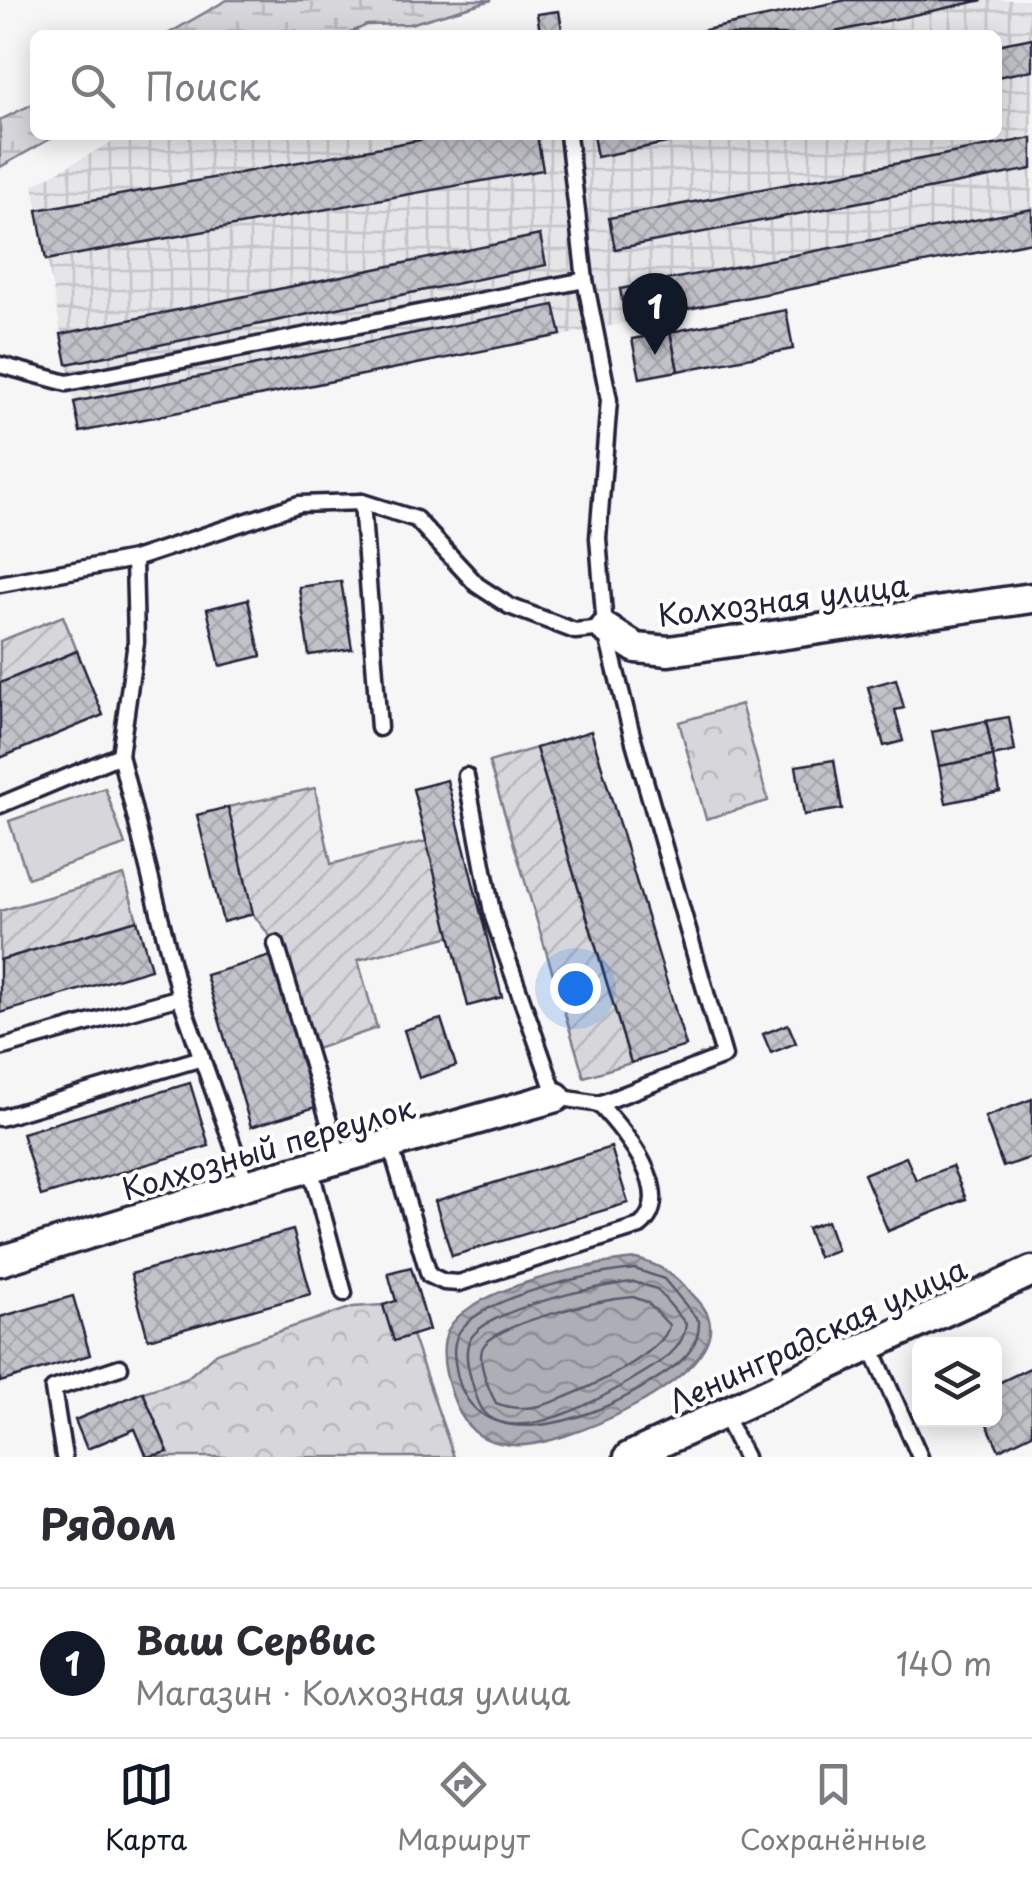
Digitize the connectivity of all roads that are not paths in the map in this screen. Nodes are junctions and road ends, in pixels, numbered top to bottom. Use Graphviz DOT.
graph roads {
  1 [pos="569,140"];
  2 [pos="585,280"];
  3 [pos="0,365"];
  4 [pos="362,502"];
  5 [pos="134,559"];
  6 [pos="0,584"];
  7 [pos="1032,598"];
  8 [pos="605,628"];
  9 [pos="378,728"];
  10 [pos="120,755"];
  11 [pos="466,776"];
  12 [pos="0,805"];
  13 [pos="276,944"];
  14 [pos="180,997"];
  15 [pos="0,1048"];
  16 [pos="202,1058"];
  17 [pos="556,1097"];
  18 [pos="598,1104"];
  19 [pos="0,1118"];
  20 [pos="390,1144"];
  21 [pos="340,1159"];
  22 [pos="310,1167"];
  23 [pos="247,1185"];
  24 [pos="0,1261"];
  25 [pos="1032,1271"];
  26 [pos="344,1292"];
  27 [pos="871,1347"];
  28 [pos="120,1367"];
  29 [pos="723,1412"];
  30 [pos="64,1457"];
  31 [pos="628,1457"];
  32 [pos="745,1457"];
  33 [pos="920,1457"];
  1 -- 2 [label="lane"];
  2 -- 3 [label="lane"];
  2 -- 8 [label="lane"];
  4 -- 5 [label="lane, Колхозная улица"];
  4 -- 8 [label="lane, Колхозная улица"];
  4 -- 9 [label="lane"];
  5 -- 6 [label="lane, Колхозная улица"];
  5 -- 10 [label="lane"];
  7 -- 8 [label="street, Колхозная улица"];
  8 -- 18 [label="lane"];
  10 -- 12 [label="lane"];
  10 -- 14 [label="lane"];
  11 -- 17 [label="lane"];
  13 -- 21 [label="lane"];
  14 -- 15 [label="lane"];
  14 -- 16 [label="lane"];
  16 -- 19 [label="lane"];
  16 -- 23 [label="lane"];
  17 -- 18 [label="lane"];
  17 -- 20 [label="street, Колхозный переулок"];
  18 -- 20 [label="lane"];
  20 -- 21 [label="street, Колхозный переулок"];
  21 -- 22 [label="street, Колхозный переулок"];
  22 -- 23 [label="street, Колхозный переулок"];
  22 -- 26 [label="lane"];
  23 -- 24 [label="street, Колхозный переулок"];
  25 -- 27 [label="street, Ленинградская улица"];
  27 -- 29 [label="street, Ленинградская улица"];
  27 -- 33 [label="lane"];
  28 -- 30 [label="lane"];
  29 -- 31 [label="street, Ленинградская улица"];
  29 -- 32 [label="lane"];
}
